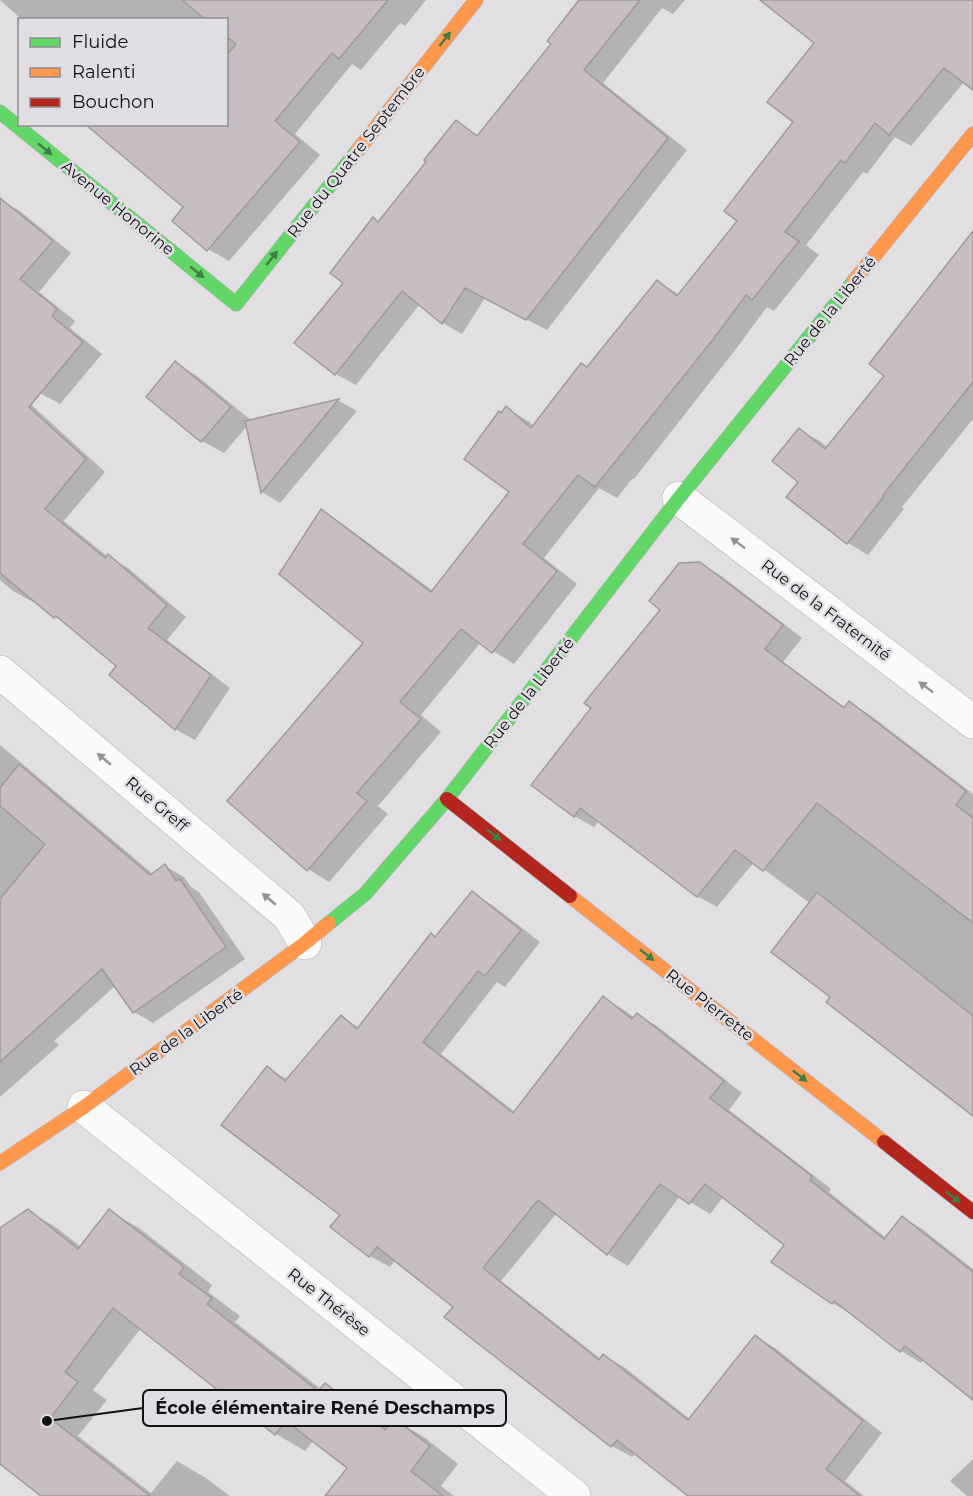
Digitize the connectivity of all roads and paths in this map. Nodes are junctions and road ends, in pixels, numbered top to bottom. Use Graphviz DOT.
graph roads {
  1 [pos="476,0"];
  2 [pos="0,112"];
  3 [pos="968,150"];
  4 [pos="236,304"];
  5 [pos="679,498"];
  6 [pos="0,672"];
  7 [pos="973,722"];
  8 [pos="447,799"];
  9 [pos="305,943"];
  10 [pos="84,1107"];
  11 [pos="0,1163"];
  12 [pos="973,1212"];
  13 [pos="574,1496"];
  4 -- 1 [label="street, Rue du Quatre Septembre, one-way"];
  2 -- 4 [label="street, Avenue Honorine, one-way"];
  3 -- 5 [label="street, Rue de la Liberté"];
  7 -- 5 [label="street, Rue de la Fraternité, one-way"];
  5 -- 8 [label="street, Rue de la Liberté"];
  9 -- 6 [label="street, Rue Greff, one-way"];
  8 -- 9 [label="street, Rue de la Liberté"];
  8 -- 12 [label="street, Rue Pierrette, one-way"];
  9 -- 10 [label="street, Rue de la Liberté"];
  10 -- 11 [label="street, Rue de la Liberté"];
  10 -- 13 [label="street, Rue Thérèse"];
}
